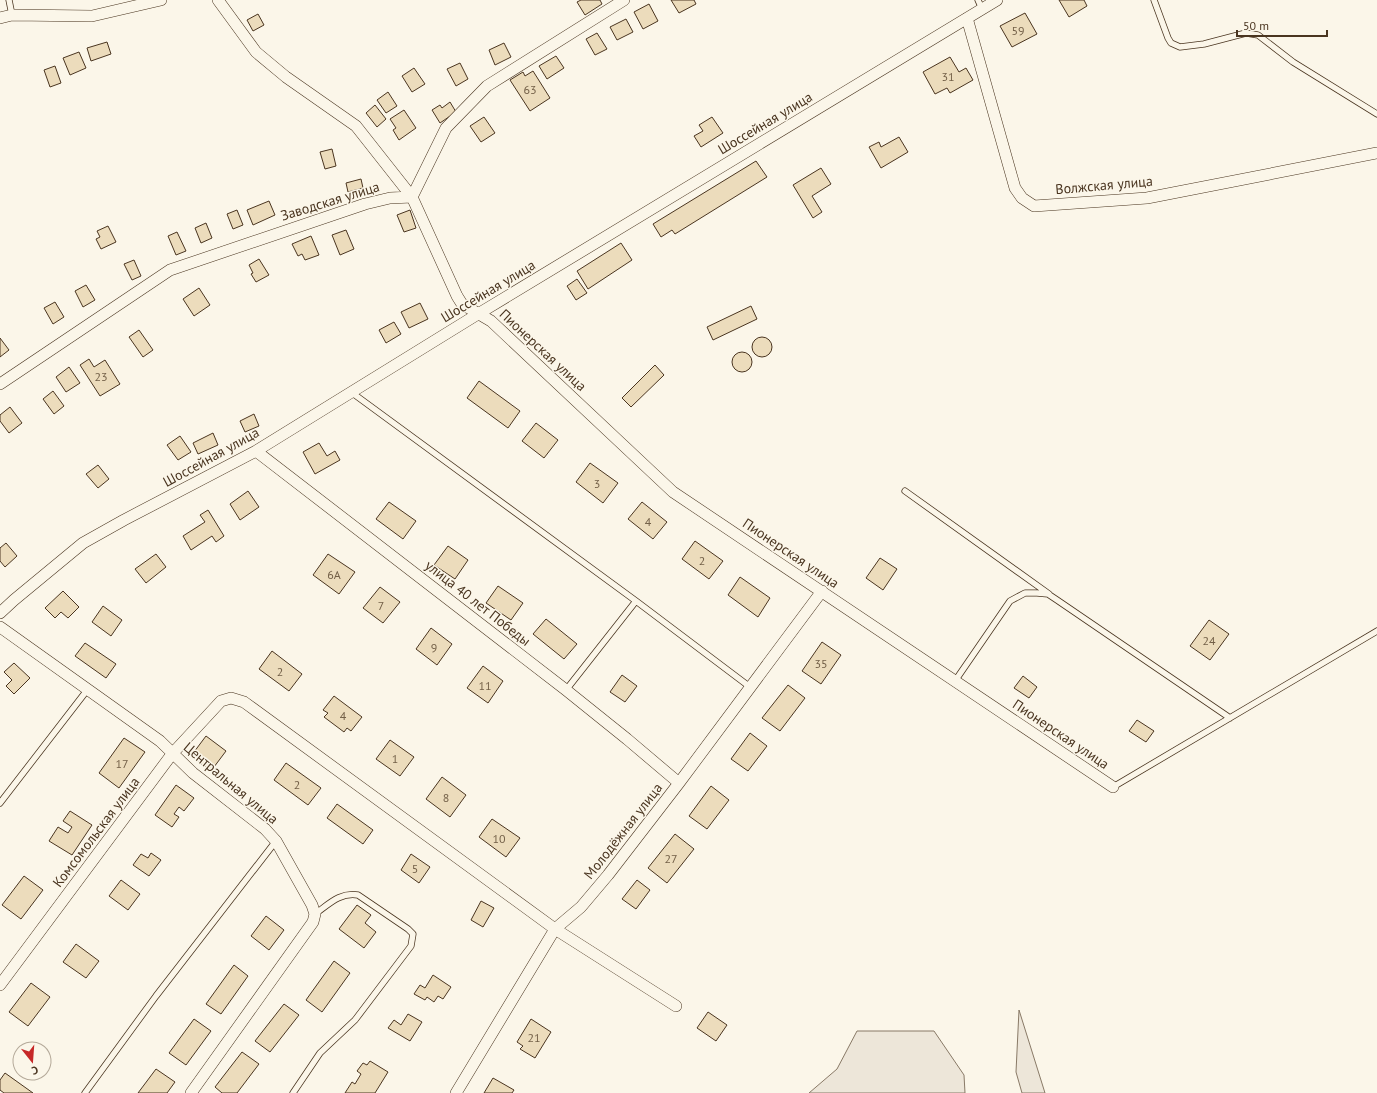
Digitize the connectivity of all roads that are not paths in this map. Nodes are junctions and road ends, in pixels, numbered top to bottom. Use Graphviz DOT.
graph roads {
  1 [pos="9,0"];
  2 [pos="161,0"];
  3 [pos="218,0"];
  4 [pos="624,0"];
  5 [pos="997,0"];
  6 [pos="1154,0"];
  7 [pos="980,5"];
  8 [pos="12,15"];
  9 [pos="0,18"];
  10 [pos="967,18"];
  11 [pos="1377,114"];
  12 [pos="1377,153"];
  13 [pos="412,197"];
  14 [pos="478,314"];
  15 [pos="0,384"];
  16 [pos="351,392"];
  17 [pos="256,451"];
  18 [pos="905,492"];
  19 [pos="822,591"];
  20 [pos="1057,600"];
  21 [pos="636,602"];
  22 [pos="0,613"];
  23 [pos="0,627"];
  24 [pos="1377,631"];
  25 [pos="956,681"];
  26 [pos="750,687"];
  27 [pos="88,689"];
  28 [pos="566,690"];
  29 [pos="1230,718"];
  30 [pos="172,754"];
  31 [pos="679,783"];
  32 [pos="1113,787"];
  33 [pos="0,803"];
  34 [pos="276,841"];
  35 [pos="315,914"];
  36 [pos="555,929"];
  37 [pos="0,985"];
  38 [pos="676,1006"];
  39 [pos="85,1093"];
  40 [pos="191,1093"];
  41 [pos="293,1093"];
  42 [pos="456,1093"];
  1 -- 8 [label="lane"];
  2 -- 8 [label="street"];
  3 -- 13 [label="street, Пионерская улица"];
  4 -- 13 [label="street"];
  5 -- 7 [label="street, Шоссейная улица"];
  6 -- 11 [label="lane"];
  7 -- 10 [label="street, Шоссейная улица"];
  8 -- 9 [label="street"];
  10 -- 12 [label="street, Волжская улица"];
  10 -- 14 [label="street, Шоссейная улица"];
  13 -- 14 [label="street, Пионерская улица"];
  13 -- 15 [label="street, Заводская улица"];
  14 -- 16 [label="street, Шоссейная улица"];
  14 -- 19 [label="street, Пионерская улица"];
  16 -- 17 [label="street, Шоссейная улица"];
  16 -- 21 [label="lane"];
  17 -- 22 [label="street, Шоссейная улица"];
  17 -- 28 [label="street, улица 40 лет Победы"];
  18 -- 20 [label="lane"];
  19 -- 25 [label="street, Пионерская улица"];
  19 -- 26 [label="street, Молодёжная улица"];
  20 -- 25 [label="lane"];
  20 -- 29 [label="lane"];
  21 -- 26 [label="lane"];
  21 -- 28 [label="lane"];
  23 -- 27 [label="street, Центральная улица"];
  24 -- 29 [label="lane"];
  25 -- 32 [label="street, Пионерская улица"];
  26 -- 31 [label="street, Молодёжная улица"];
  27 -- 30 [label="street, Центральная улица"];
  27 -- 33 [label="lane"];
  28 -- 31 [label="street, улица 40 лет Победы"];
  29 -- 32 [label="lane"];
  30 -- 34 [label="street, Центральная улица"];
  30 -- 36 [label="street, Комсомольская улица"];
  30 -- 37 [label="street, Комсомольская улица"];
  31 -- 36 [label="street, Молодёжная улица"];
  34 -- 35 [label="street, Центральная улица"];
  34 -- 39 [label="lane"];
  35 -- 40 [label="street"];
  35 -- 41 [label="lane"];
  36 -- 38 [label="street"];
  36 -- 42 [label="street, Молодёжная улица"];
}
